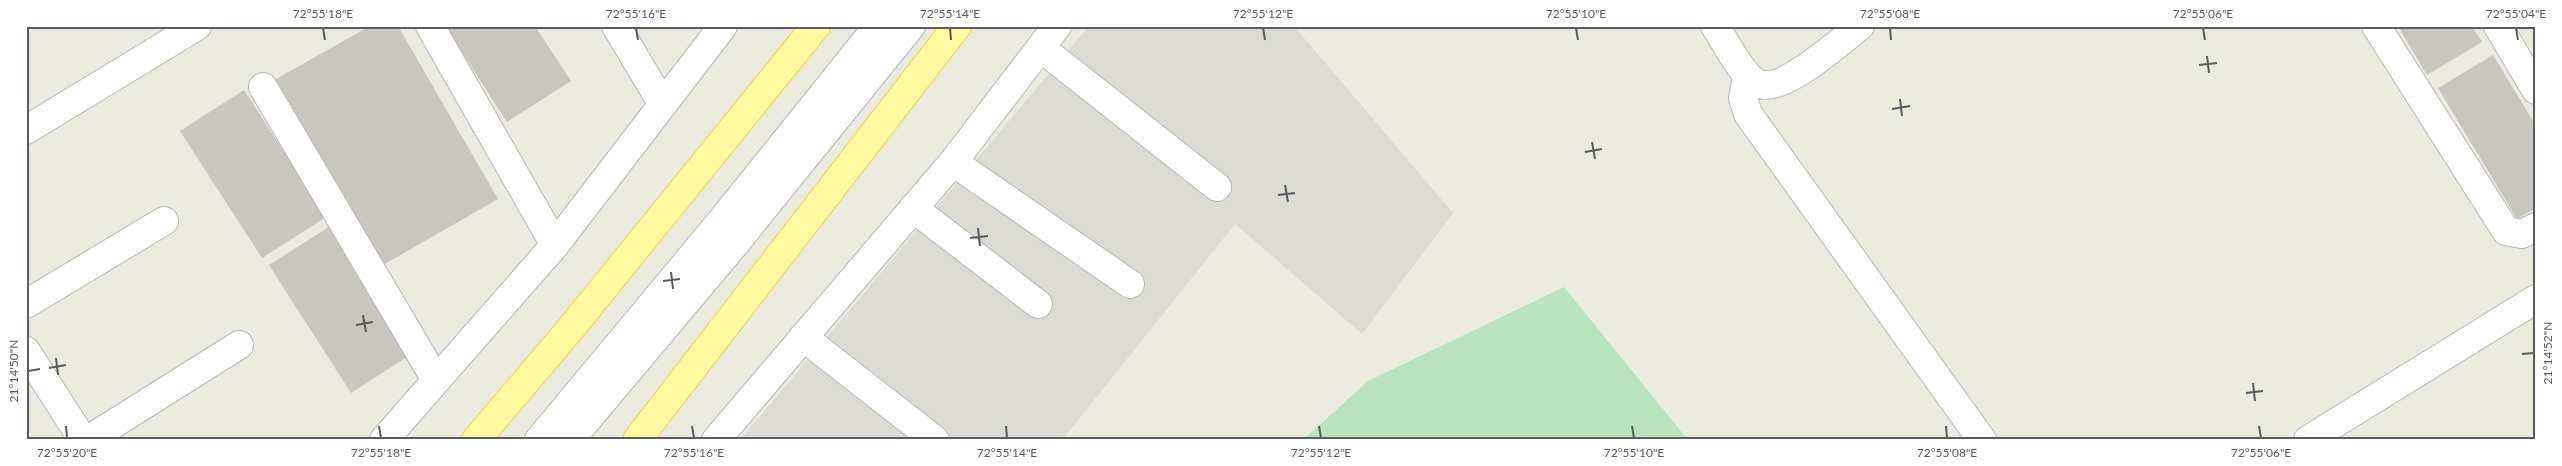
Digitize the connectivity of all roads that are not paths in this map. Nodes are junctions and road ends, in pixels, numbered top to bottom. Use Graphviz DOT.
graph roads {
  1 [pos="197,26"];
  2 [pos="430,26"];
  3 [pos="616,26"];
  4 [pos="722,26"];
  5 [pos="816,26"];
  6 [pos="878,26"];
  7 [pos="911,26"];
  8 [pos="957,26"];
  9 [pos="1057,26"];
  10 [pos="1715,26"];
  11 [pos="1860,26"];
  12 [pos="2376,26"];
  13 [pos="2498,26"];
  14 [pos="1041,48"];
  15 [pos="1747,75"];
  16 [pos="2534,84"];
  17 [pos="263,87"];
  18 [pos="662,103"];
  19 [pos="26,130"];
  20 [pos="953,162"];
  21 [pos="1217,187"];
  22 [pos="913,208"];
  23 [pos="164,221"];
  24 [pos="2536,227"];
  25 [pos="555,245"];
  26 [pos="1130,284"];
  27 [pos="2536,300"];
  28 [pos="26,304"];
  29 [pos="1038,304"];
  30 [pos="803,337"];
  31 [pos="239,345"];
  32 [pos="26,351"];
  33 [pos="436,380"];
  34 [pos="84,440"];
  35 [pos="88,440"];
  36 [pos="384,440"];
  37 [pos="476,440"];
  38 [pos="539,440"];
  39 [pos="570,440"];
  40 [pos="637,440"];
  41 [pos="716,440"];
  42 [pos="935,440"];
  43 [pos="1982,440"];
  44 [pos="2308,440"];
  1 -- 19 [label="street"];
  2 -- 25 [label="street"];
  3 -- 18 [label="street"];
  4 -- 18 [label="street"];
  5 -- 37 [label="main road"];
  6 -- 38 [label="street"];
  7 -- 39 [label="street"];
  8 -- 40 [label="main road"];
  9 -- 14 [label="street"];
  10 -- 15 [label="street"];
  11 -- 15 [label="street"];
  12 -- 24 [label="street"];
  13 -- 16 [label="street"];
  14 -- 20 [label="street"];
  14 -- 21 [label="street"];
  15 -- 43 [label="street"];
  17 -- 33 [label="street"];
  18 -- 25 [label="street"];
  20 -- 22 [label="street"];
  20 -- 26 [label="street"];
  22 -- 29 [label="street"];
  22 -- 30 [label="street"];
  23 -- 28 [label="street"];
  25 -- 33 [label="street"];
  27 -- 44 [label="street"];
  30 -- 41 [label="street"];
  30 -- 42 [label="street"];
  31 -- 35 [label="street"];
  32 -- 34 [label="street"];
  33 -- 36 [label="street"];
}
